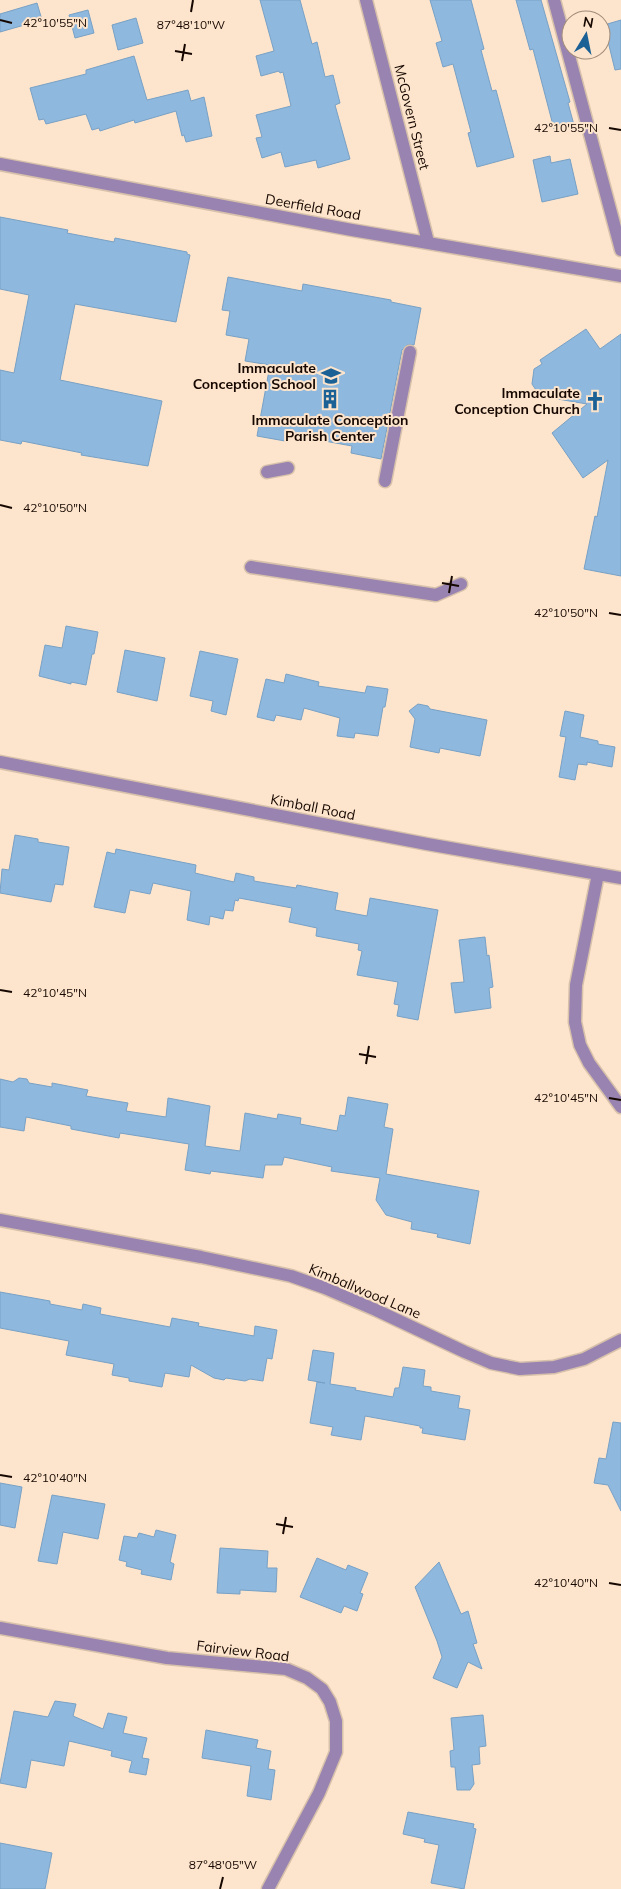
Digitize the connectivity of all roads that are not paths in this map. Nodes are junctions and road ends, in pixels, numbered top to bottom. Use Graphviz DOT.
graph roads {
  1 [pos="366,0"];
  2 [pos="554,0"];
  3 [pos="0,164"];
  4 [pos="428,242"];
  5 [pos="621,250"];
  6 [pos="621,276"];
  7 [pos="410,352"];
  8 [pos="288,468"];
  9 [pos="267,472"];
  10 [pos="385,481"];
  11 [pos="251,567"];
  12 [pos="460,584"];
  13 [pos="0,762"];
  14 [pos="598,874"];
  15 [pos="621,878"];
  16 [pos="621,1107"];
  17 [pos="0,1220"];
  18 [pos="621,1340"];
  19 [pos="0,1628"];
  20 [pos="268,1889"];
  1 -- 4 [label="street, McGovern Street"];
  2 -- 5 [label="street"];
  3 -- 4 [label="street, Deerfield Road"];
  4 -- 6 [label="street, Deerfield Road"];
  7 -- 10 [label="street"];
  8 -- 9 [label="street"];
  11 -- 12 [label="street"];
  13 -- 14 [label="street, Kimball Road"];
  14 -- 15 [label="street, Kimball Road"];
  14 -- 16 [label="street"];
  17 -- 18 [label="street, Kimballwood Lane"];
  19 -- 20 [label="street, Fairview Road"];
}
